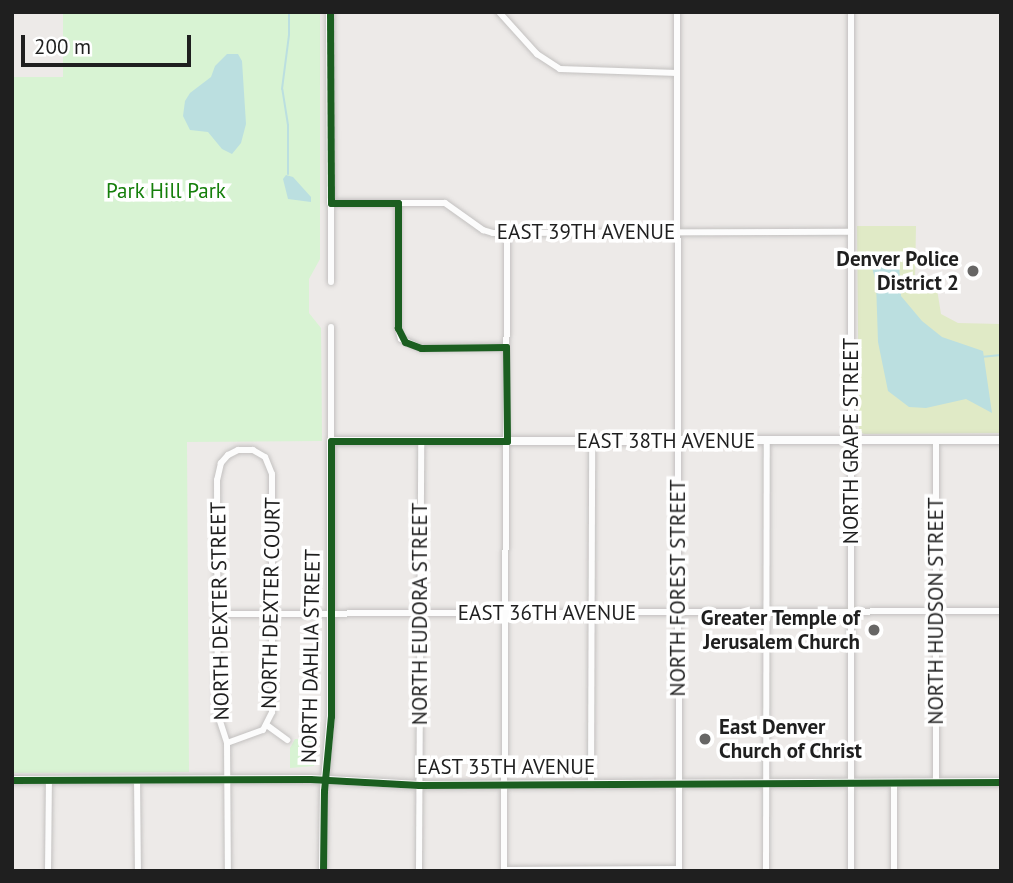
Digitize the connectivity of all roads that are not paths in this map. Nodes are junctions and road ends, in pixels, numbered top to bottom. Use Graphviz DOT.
graph roads {
  1 [pos="330,12"];
  2 [pos="499,12"];
  3 [pos="677,12"];
  4 [pos="851,12"];
  5 [pos="677,73"];
  6 [pos="398,203"];
  7 [pos="331,204"];
  8 [pos="851,232"];
  9 [pos="507,233"];
  10 [pos="678,233"];
  11 [pos="331,282"];
  12 [pos="331,327"];
  13 [pos="506,347"];
  14 [pos="767,440"];
  15 [pos="851,440"];
  16 [pos="936,440"];
  17 [pos="1001,440"];
  18 [pos="331,441"];
  19 [pos="421,441"];
  20 [pos="507,441"];
  21 [pos="592,441"];
  22 [pos="677,441"];
  23 [pos="245,450"];
  24 [pos="851,611"];
  25 [pos="937,611"];
  26 [pos="1001,611"];
  27 [pos="593,612"];
  28 [pos="678,612"];
  29 [pos="767,612"];
  30 [pos="420,613"];
  31 [pos="505,613"];
  32 [pos="219,614"];
  33 [pos="274,614"];
  34 [pos="331,614"];
  35 [pos="268,726"];
  36 [pos="287,740"];
  37 [pos="227,743"];
  38 [pos="137,779"];
  39 [pos="228,779"];
  40 [pos="12,780"];
  41 [pos="48,780"];
  42 [pos="325,781"];
  43 [pos="894,782"];
  44 [pos="936,782"];
  45 [pos="1001,782"];
  46 [pos="766,783"];
  47 [pos="852,783"];
  48 [pos="591,784"];
  49 [pos="679,784"];
  50 [pos="419,785"];
  51 [pos="504,785"];
  52 [pos="504,870"];
  53 [pos="679,870"];
  54 [pos="48,871"];
  55 [pos="138,871"];
  56 [pos="228,871"];
  57 [pos="323,871"];
  58 [pos="419,871"];
  59 [pos="766,871"];
  60 [pos="852,871"];
  61 [pos="894,871"];
  1 -- 7 [label="street"];
  2 -- 5 [label="street"];
  3 -- 5 [label="street, NORTH FOREST STREET"];
  4 -- 8 [label="street, NORTH GRAPE STREET"];
  5 -- 10 [label="street, NORTH FOREST STREET"];
  6 -- 7 [label="street, EAST 39TH AVENUE"];
  6 -- 9 [label="street, EAST 39TH AVENUE"];
  6 -- 13 [label="street"];
  7 -- 11 [label="street"];
  8 -- 10 [label="street, EAST 39TH AVENUE"];
  8 -- 15 [label="street, NORTH GRAPE STREET"];
  9 -- 10 [label="street, EAST 39TH AVENUE"];
  9 -- 13 [label="street"];
  10 -- 22 [label="street, NORTH FOREST STREET"];
  12 -- 18 [label="street, NORTH DAHLIA STREET"];
  13 -- 20 [label="street"];
  14 -- 15 [label="street, EAST 38TH AVENUE"];
  14 -- 22 [label="street, EAST 38TH AVENUE"];
  14 -- 29 [label="street"];
  15 -- 16 [label="street, EAST 38TH AVENUE"];
  15 -- 24 [label="street, NORTH GRAPE STREET"];
  16 -- 17 [label="street, EAST 38TH AVENUE"];
  16 -- 25 [label="street, NORTH HUDSON STREET"];
  18 -- 19 [label="street, EAST 38TH AVENUE"];
  18 -- 34 [label="street, NORTH DAHLIA STREET"];
  19 -- 20 [label="street, EAST 38TH AVENUE"];
  19 -- 30 [label="street, NORTH EUDORA STREET"];
  20 -- 21 [label="street, EAST 38TH AVENUE"];
  20 -- 31 [label="street"];
  21 -- 22 [label="street, EAST 38TH AVENUE"];
  21 -- 27 [label="street"];
  22 -- 28 [label="street, NORTH FOREST STREET"];
  23 -- 32 [label="street, NORTH DEXTER STREET"];
  23 -- 33 [label="street, NORTH DEXTER COURT"];
  24 -- 25 [label="street, EAST 36TH AVENUE"];
  24 -- 29 [label="street, EAST 36TH AVENUE"];
  24 -- 47 [label="street, NORTH GRAPE STREET"];
  25 -- 26 [label="street, EAST 36TH AVENUE"];
  25 -- 44 [label="street, NORTH HUDSON STREET"];
  27 -- 28 [label="street, EAST 36TH AVENUE"];
  27 -- 31 [label="street, EAST 36TH AVENUE"];
  27 -- 48 [label="street"];
  28 -- 29 [label="street, EAST 36TH AVENUE"];
  28 -- 49 [label="street, NORTH FOREST STREET"];
  29 -- 46 [label="street"];
  30 -- 31 [label="street, EAST 36TH AVENUE"];
  30 -- 34 [label="street, EAST 36TH AVENUE"];
  30 -- 50 [label="street, NORTH EUDORA STREET"];
  31 -- 51 [label="street"];
  32 -- 33 [label="street, EAST 36TH AVENUE"];
  32 -- 37 [label="street, NORTH DEXTER STREET"];
  33 -- 34 [label="street, EAST 36TH AVENUE"];
  33 -- 35 [label="street, NORTH DEXTER COURT"];
  34 -- 42 [label="street, NORTH DAHLIA STREET"];
  35 -- 36 [label="street"];
  35 -- 37 [label="street, NORTH DEXTER COURT"];
  37 -- 39 [label="street, NORTH DEXTER STREET"];
  38 -- 39 [label="street, EAST 35TH AVENUE"];
  38 -- 41 [label="street, EAST 35TH AVENUE"];
  38 -- 55 [label="street"];
  39 -- 42 [label="street, EAST 35TH AVENUE"];
  39 -- 56 [label="street, NORTH DEXTER STREET"];
  40 -- 41 [label="street, EAST 35TH AVENUE"];
  41 -- 54 [label="street"];
  42 -- 50 [label="street, EAST 35TH AVENUE"];
  42 -- 57 [label="street, NORTH DAHLIA STREET"];
  43 -- 44 [label="street, EAST 35TH AVENUE"];
  43 -- 47 [label="street, EAST 35TH AVENUE"];
  43 -- 61 [label="street"];
  44 -- 45 [label="street, EAST 35TH AVENUE"];
  46 -- 47 [label="street, EAST 35TH AVENUE"];
  46 -- 49 [label="street, EAST 35TH AVENUE"];
  46 -- 59 [label="street"];
  47 -- 60 [label="street, NORTH GRAPE STREET"];
  48 -- 49 [label="street, EAST 35TH AVENUE"];
  48 -- 51 [label="street, EAST 35TH AVENUE"];
  49 -- 53 [label="street, NORTH FOREST STREET"];
  50 -- 51 [label="street, EAST 35TH AVENUE"];
  50 -- 58 [label="street, NORTH EUDORA STREET"];
  51 -- 52 [label="street"];
  52 -- 53 [label="street"];
}
